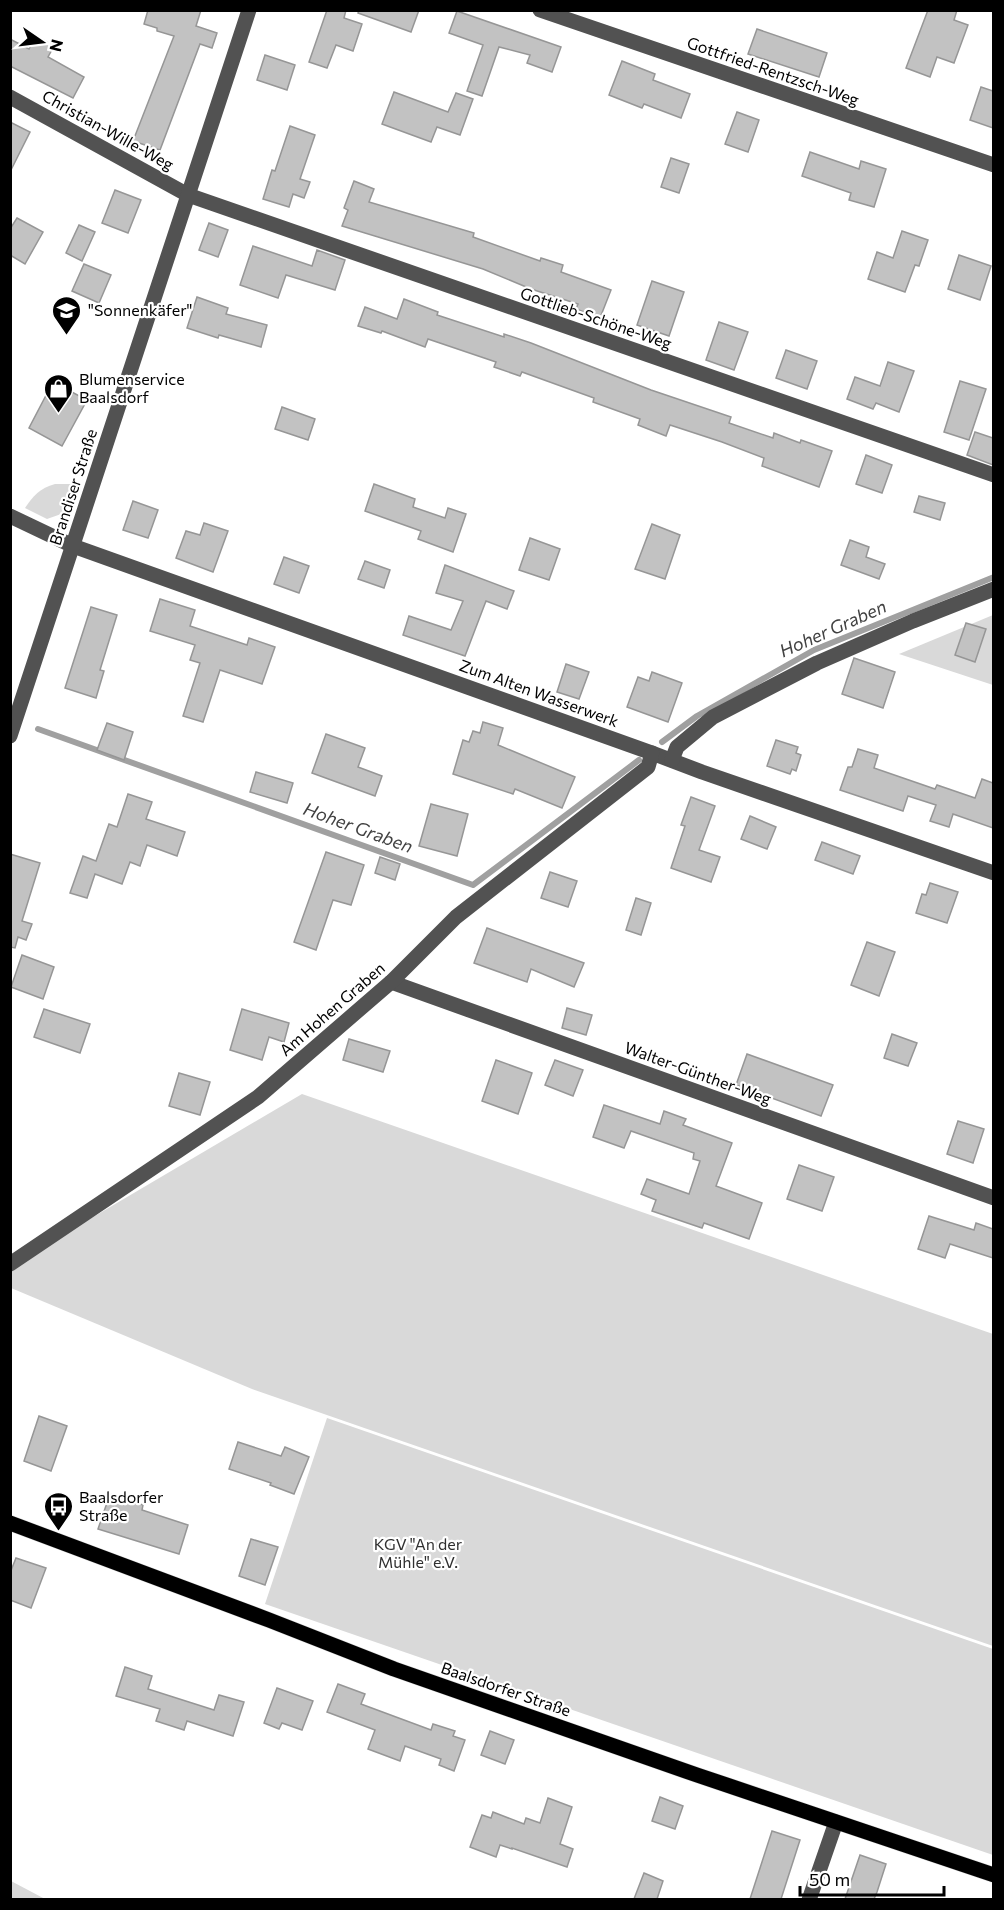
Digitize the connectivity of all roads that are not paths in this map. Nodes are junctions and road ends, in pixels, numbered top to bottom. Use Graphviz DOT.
graph roads {
  1 [pos="249,10"];
  2 [pos="540,10"];
  3 [pos="10,97"];
  4 [pos="993,165"];
  5 [pos="188,195"];
  6 [pos="993,475"];
  7 [pos="10,516"];
  8 [pos="73,546"];
  9 [pos="993,589"];
  10 [pos="10,736"];
  11 [pos="652,753"];
  12 [pos="672,760"];
  13 [pos="993,873"];
  14 [pos="391,982"];
  15 [pos="993,1198"];
  16 [pos="10,1264"];
  17 [pos="10,1523"];
  18 [pos="836,1822"];
  19 [pos="993,1875"];
  20 [pos="810,1899"];
  1 -- 5 [label="street, Brandiser Straße"];
  2 -- 4 [label="street, Gottfried-Rentzsch-Weg"];
  3 -- 5 [label="street, Christian-Wille-Weg"];
  5 -- 6 [label="street, Gottlieb-Schöne-Weg"];
  5 -- 8 [label="street, Brandiser Straße"];
  7 -- 8 [label="street, Zum Alten Wasserwerk"];
  8 -- 10 [label="street, Brandiser Straße"];
  8 -- 11 [label="street, Zum Alten Wasserwerk"];
  9 -- 12 [label="street"];
  11 -- 12 [label="street, Zum Alten Wasserwerk"];
  11 -- 14 [label="street, Am Hohen Graben"];
  12 -- 13 [label="street, Zum Alten Wasserwerk"];
  14 -- 15 [label="street, Walter-Günther-Weg"];
  14 -- 16 [label="street, Am Hohen Graben"];
  17 -- 18 [label="main road, Baalsdorfer Straße"];
  18 -- 19 [label="main road, Baalsdorfer Straße"];
  18 -- 20 [label="street"];
}
